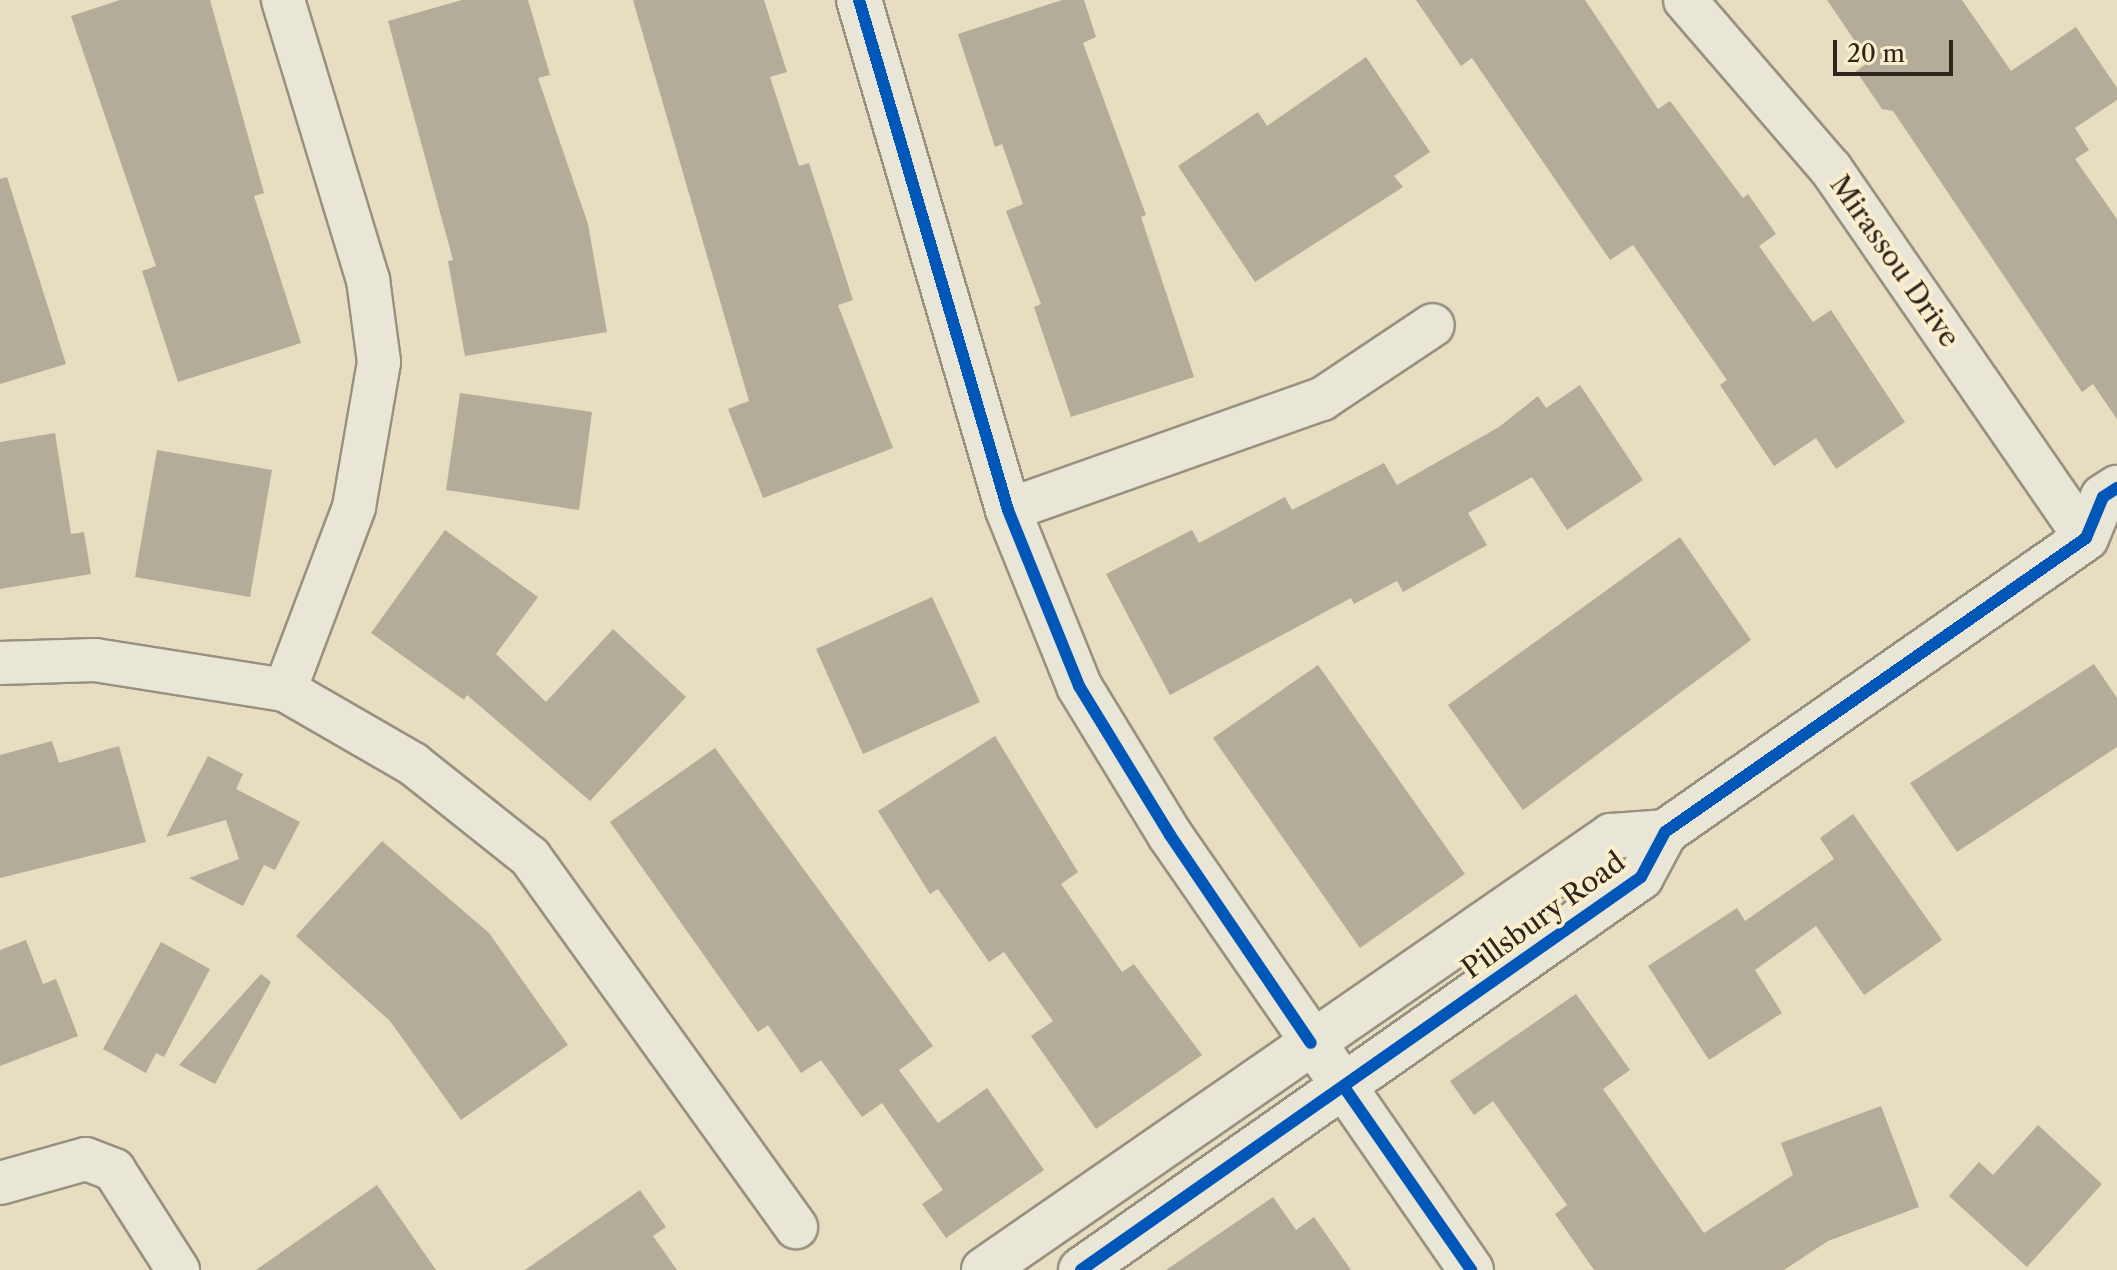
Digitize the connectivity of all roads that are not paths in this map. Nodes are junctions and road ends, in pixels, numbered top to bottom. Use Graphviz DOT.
graph roads {
  1 [pos="283,0"];
  2 [pos="859,0"];
  3 [pos="1685,0"];
  4 [pos="1433,325"];
  5 [pos="2117,488"];
  6 [pos="1008,510"];
  7 [pos="2102,538"];
  8 [pos="0,663"];
  9 [pos="285,690"];
  10 [pos="1665,832"];
  11 [pos="1311,1043"];
  12 [pos="1344,1087"];
  13 [pos="0,1183"];
  14 [pos="796,1227"];
  15 [pos="178,1270"];
  16 [pos="984,1270"];
  17 [pos="1081,1270"];
  18 [pos="1471,1270"];
  1 -- 9 [label="street"];
  2 -- 6 [label="street"];
  3 -- 7 [label="street, Mirassou Drive"];
  4 -- 6 [label="street"];
  5 -- 7 [label="street"];
  6 -- 11 [label="street"];
  7 -- 10 [label="street, Pillsbury Road"];
  8 -- 9 [label="street"];
  9 -- 14 [label="street"];
  10 -- 11 [label="street, Pillsbury Road"];
  10 -- 12 [label="street, Pillsbury Road"];
  11 -- 12 [label="street"];
  11 -- 16 [label="street, Pillsbury Road"];
  12 -- 17 [label="street, Pillsbury Road"];
  12 -- 18 [label="street"];
  13 -- 15 [label="street"];
}
